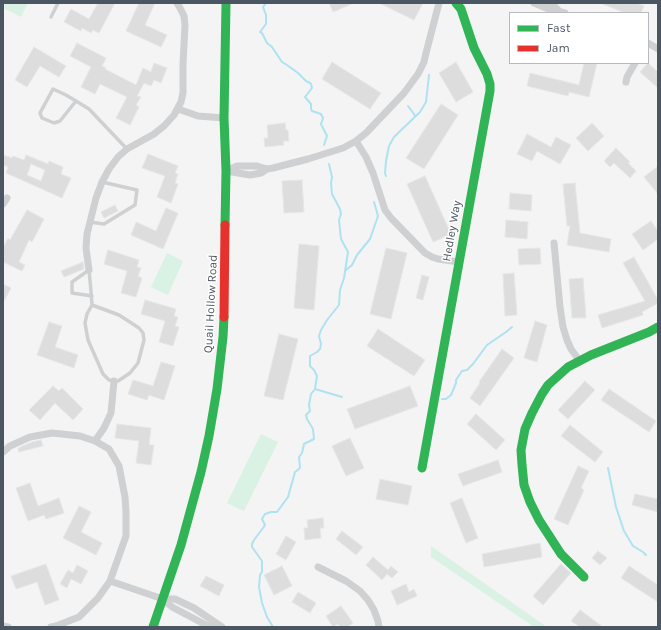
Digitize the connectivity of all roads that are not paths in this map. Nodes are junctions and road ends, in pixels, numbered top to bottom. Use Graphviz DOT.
graph roads {
  1 [pos="58,3"];
  2 [pos="177,3"];
  3 [pos="226,3"];
  4 [pos="439,3"];
  5 [pos="456,3"];
  6 [pos="534,3"];
  7 [pos="550,3"];
  8 [pos="562,12"];
  9 [pos="51,17"];
  10 [pos="649,44"];
  11 [pos="658,49"];
  12 [pos="634,64"];
  13 [pos="626,82"];
  14 [pos="76,101"];
  15 [pos="178,109"];
  16 [pos="224,118"];
  17 [pos="356,141"];
  18 [pos="127,149"];
  19 [pos="226,171"];
  20 [pos="102,182"];
  21 [pos="89,221"];
  22 [pos="554,243"];
  23 [pos="459,262"];
  24 [pos="89,270"];
  25 [pos="92,296"];
  26 [pos="92,305"];
  27 [pos="658,327"];
  28 [pos="579,360"];
  29 [pos="114,381"];
  30 [pos="95,441"];
  31 [pos="3,452"];
  32 [pos="422,468"];
  33 [pos="318,567"];
  34 [pos="584,578"];
  35 [pos="110,581"];
  36 [pos="163,599"];
  37 [pos="3,626"];
  38 [pos="8,627"];
  39 [pos="51,627"];
  40 [pos="153,627"];
  41 [pos="222,627"];
  42 [pos="379,627"];
  1 -- 9 [label="lane"];
  2 -- 15 [label="street"];
  3 -- 16 [label="street, Quail Hollow Road"];
  4 -- 17 [label="street"];
  5 -- 23 [label="street, Hedley Way"];
  6 -- 8 [label="street"];
  7 -- 8 [label="street"];
  10 -- 11 [label="street"];
  12 -- 13 [label="street"];
  14 -- 14 [label="lane"];
  14 -- 18 [label="lane"];
  15 -- 16 [label="street"];
  15 -- 18 [label="street"];
  16 -- 19 [label="street, Quail Hollow Road"];
  17 -- 19 [label="street"];
  17 -- 23 [label="street"];
  18 -- 20 [label="street"];
  19 -- 36 [label="street, Quail Hollow Road"];
  20 -- 21 [label="street"];
  20 -- 21 [label="lane"];
  21 -- 24 [label="street"];
  22 -- 28 [label="street"];
  23 -- 32 [label="street, Hedley Way"];
  24 -- 25 [label="lane"];
  24 -- 25 [label="lane"];
  25 -- 26 [label="lane"];
  26 -- 29 [label="lane"];
  26 -- 29 [label="lane"];
  27 -- 28 [label="street"];
  28 -- 34 [label="street"];
  29 -- 30 [label="street"];
  30 -- 31 [label="street"];
  30 -- 35 [label="street"];
  33 -- 42 [label="street"];
  35 -- 36 [label="street"];
  35 -- 39 [label="street"];
  36 -- 40 [label="street, Quail Hollow Road"];
  36 -- 41 [label="street"];
  37 -- 38 [label="street"];
}
